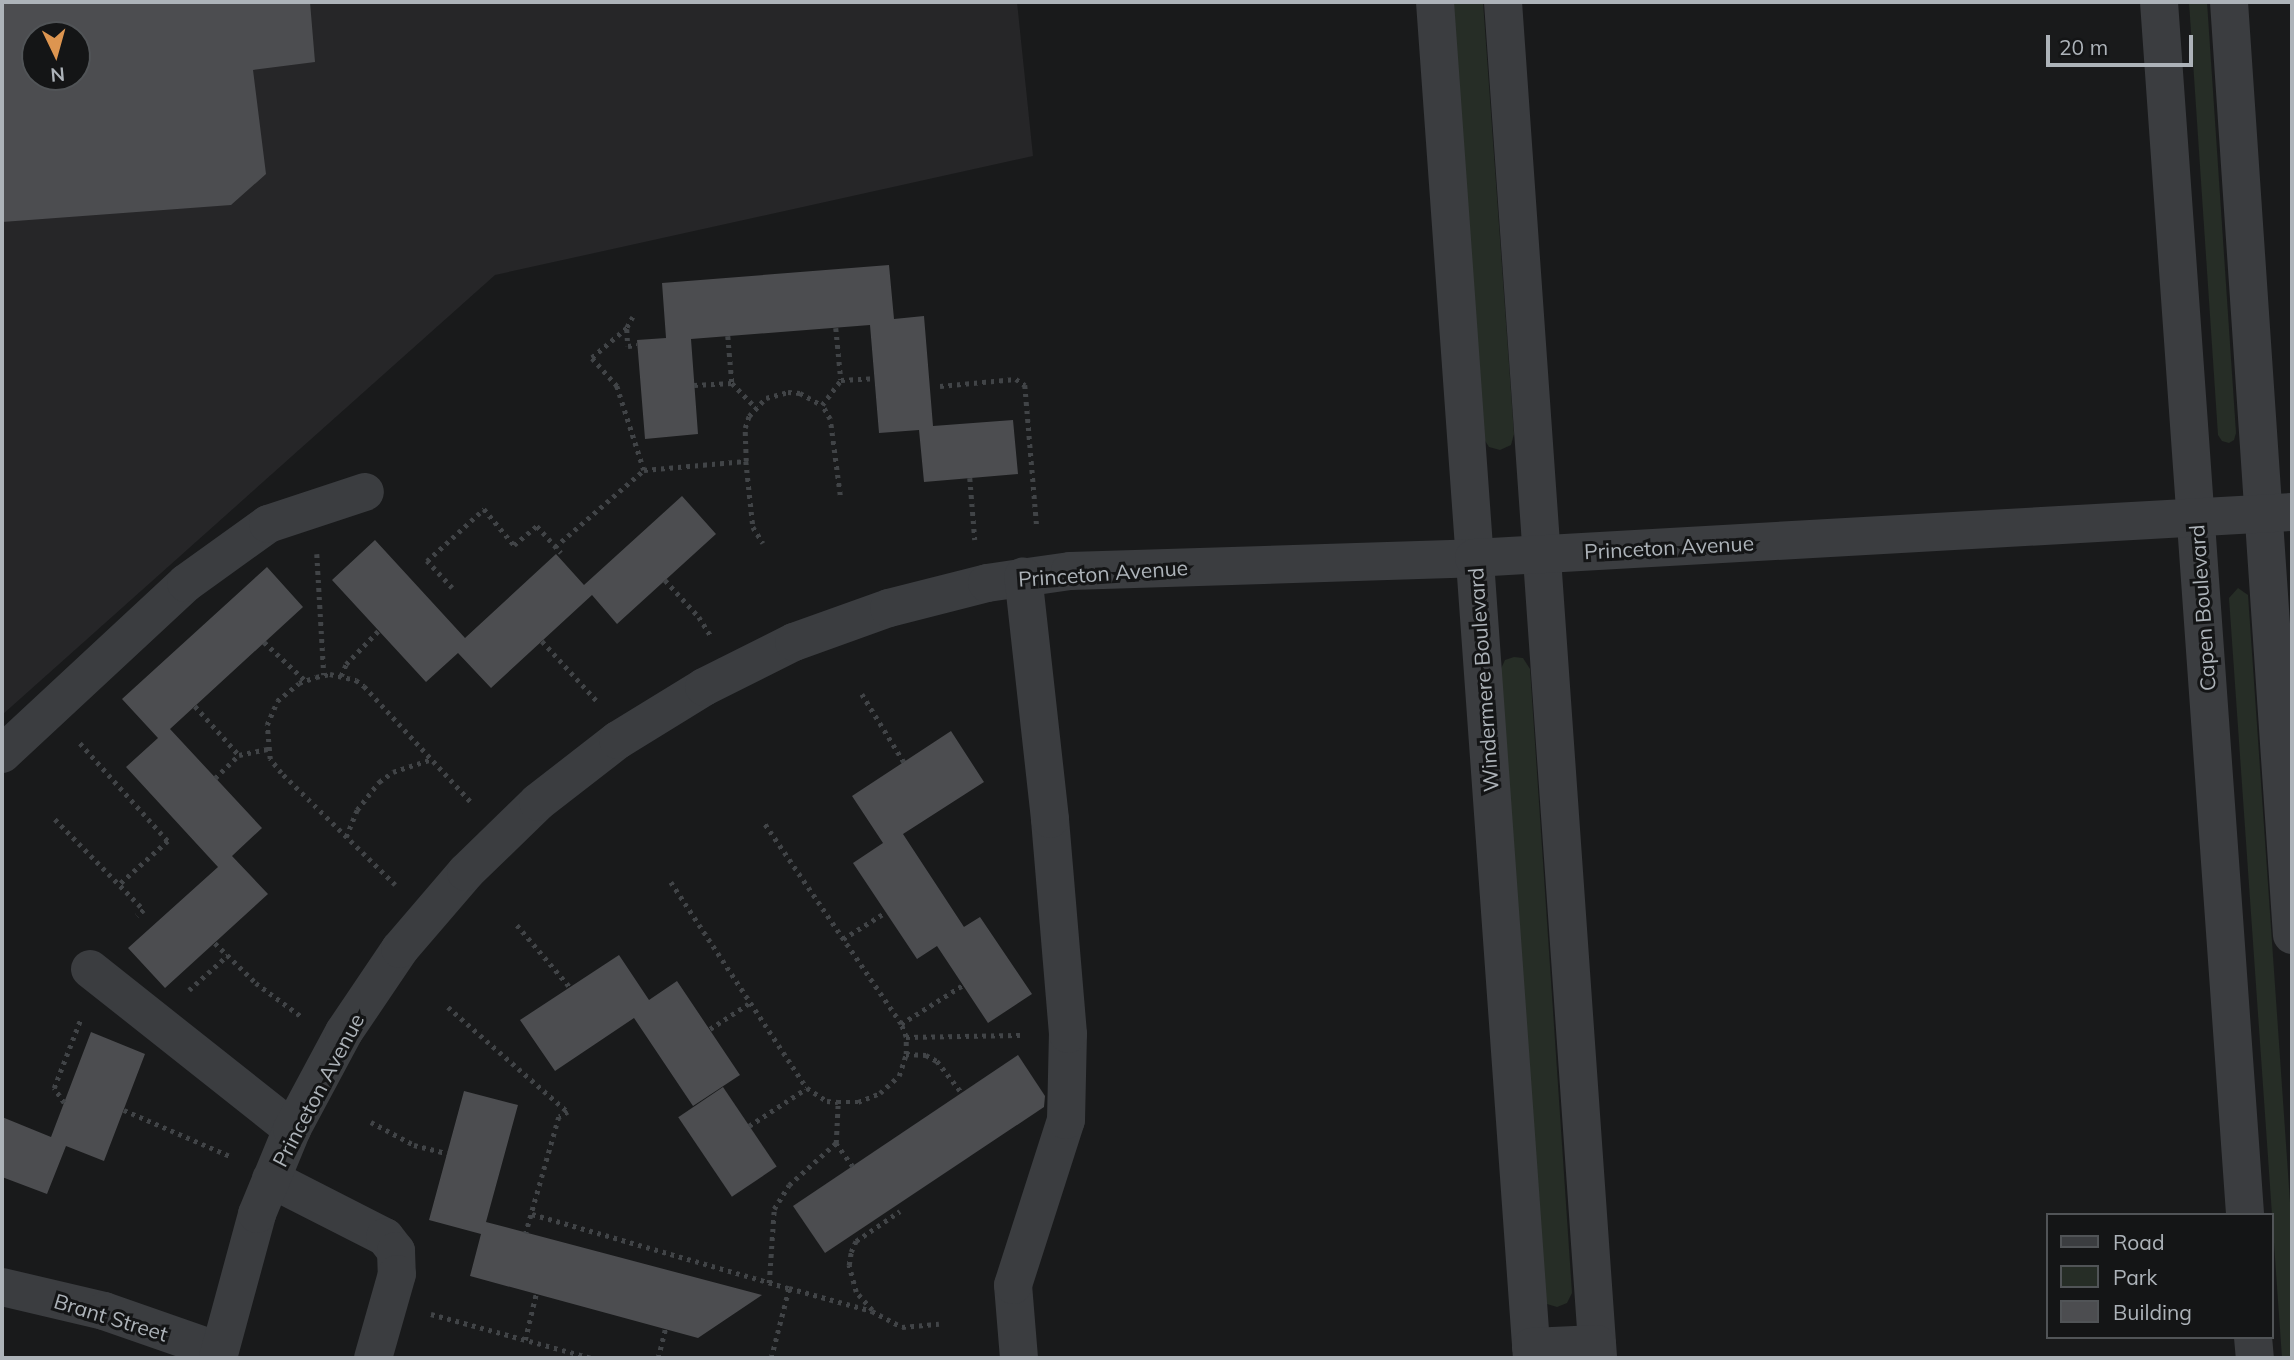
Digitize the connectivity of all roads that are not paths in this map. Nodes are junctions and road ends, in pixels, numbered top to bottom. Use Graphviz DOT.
graph roads {
  1 [pos="1435,2"];
  2 [pos="1503,2"];
  3 [pos="2159,2"];
  4 [pos="2229,2"];
  5 [pos="365,492"];
  6 [pos="2278,512"];
  7 [pos="2195,517"];
  8 [pos="1542,554"];
  9 [pos="1474,558"];
  10 [pos="1023,576"];
  11 [pos="2,754"];
  12 [pos="2292,935"];
  13 [pos="90,969"];
  14 [pos="292,1129"];
  15 [pos="271,1179"];
  16 [pos="2245,1213"];
  17 [pos="2,1287"];
  18 [pos="2253,1339"];
  19 [pos="1597,1351"];
  20 [pos="1531,1352"];
  21 [pos="219,1355"];
  22 [pos="373,1358"];
  23 [pos="1019,1358"];
  24 [pos="2255,1358"];
  1 -- 9 [label="street, Windermere Boulevard"];
  2 -- 8 [label="street"];
  3 -- 7 [label="street, Capen Boulevard"];
  4 -- 6 [label="street"];
  5 -- 11 [label="street"];
  6 -- 7 [label="street, Princeton Avenue"];
  6 -- 12 [label="street"];
  7 -- 8 [label="street, Princeton Avenue"];
  7 -- 16 [label="street, Capen Boulevard"];
  8 -- 9 [label="street, Princeton Avenue"];
  8 -- 19 [label="street"];
  9 -- 10 [label="street, Princeton Avenue"];
  9 -- 20 [label="street, Windermere Boulevard"];
  10 -- 14 [label="street, Princeton Avenue"];
  10 -- 23 [label="street"];
  13 -- 14 [label="street"];
  14 -- 15 [label="street, Princeton Avenue"];
  15 -- 21 [label="street, Princeton Avenue"];
  15 -- 22 [label="street"];
  17 -- 21 [label="street, Brant Street"];
  18 -- 24 [label="street"];
  19 -- 20 [label="street"];
}
